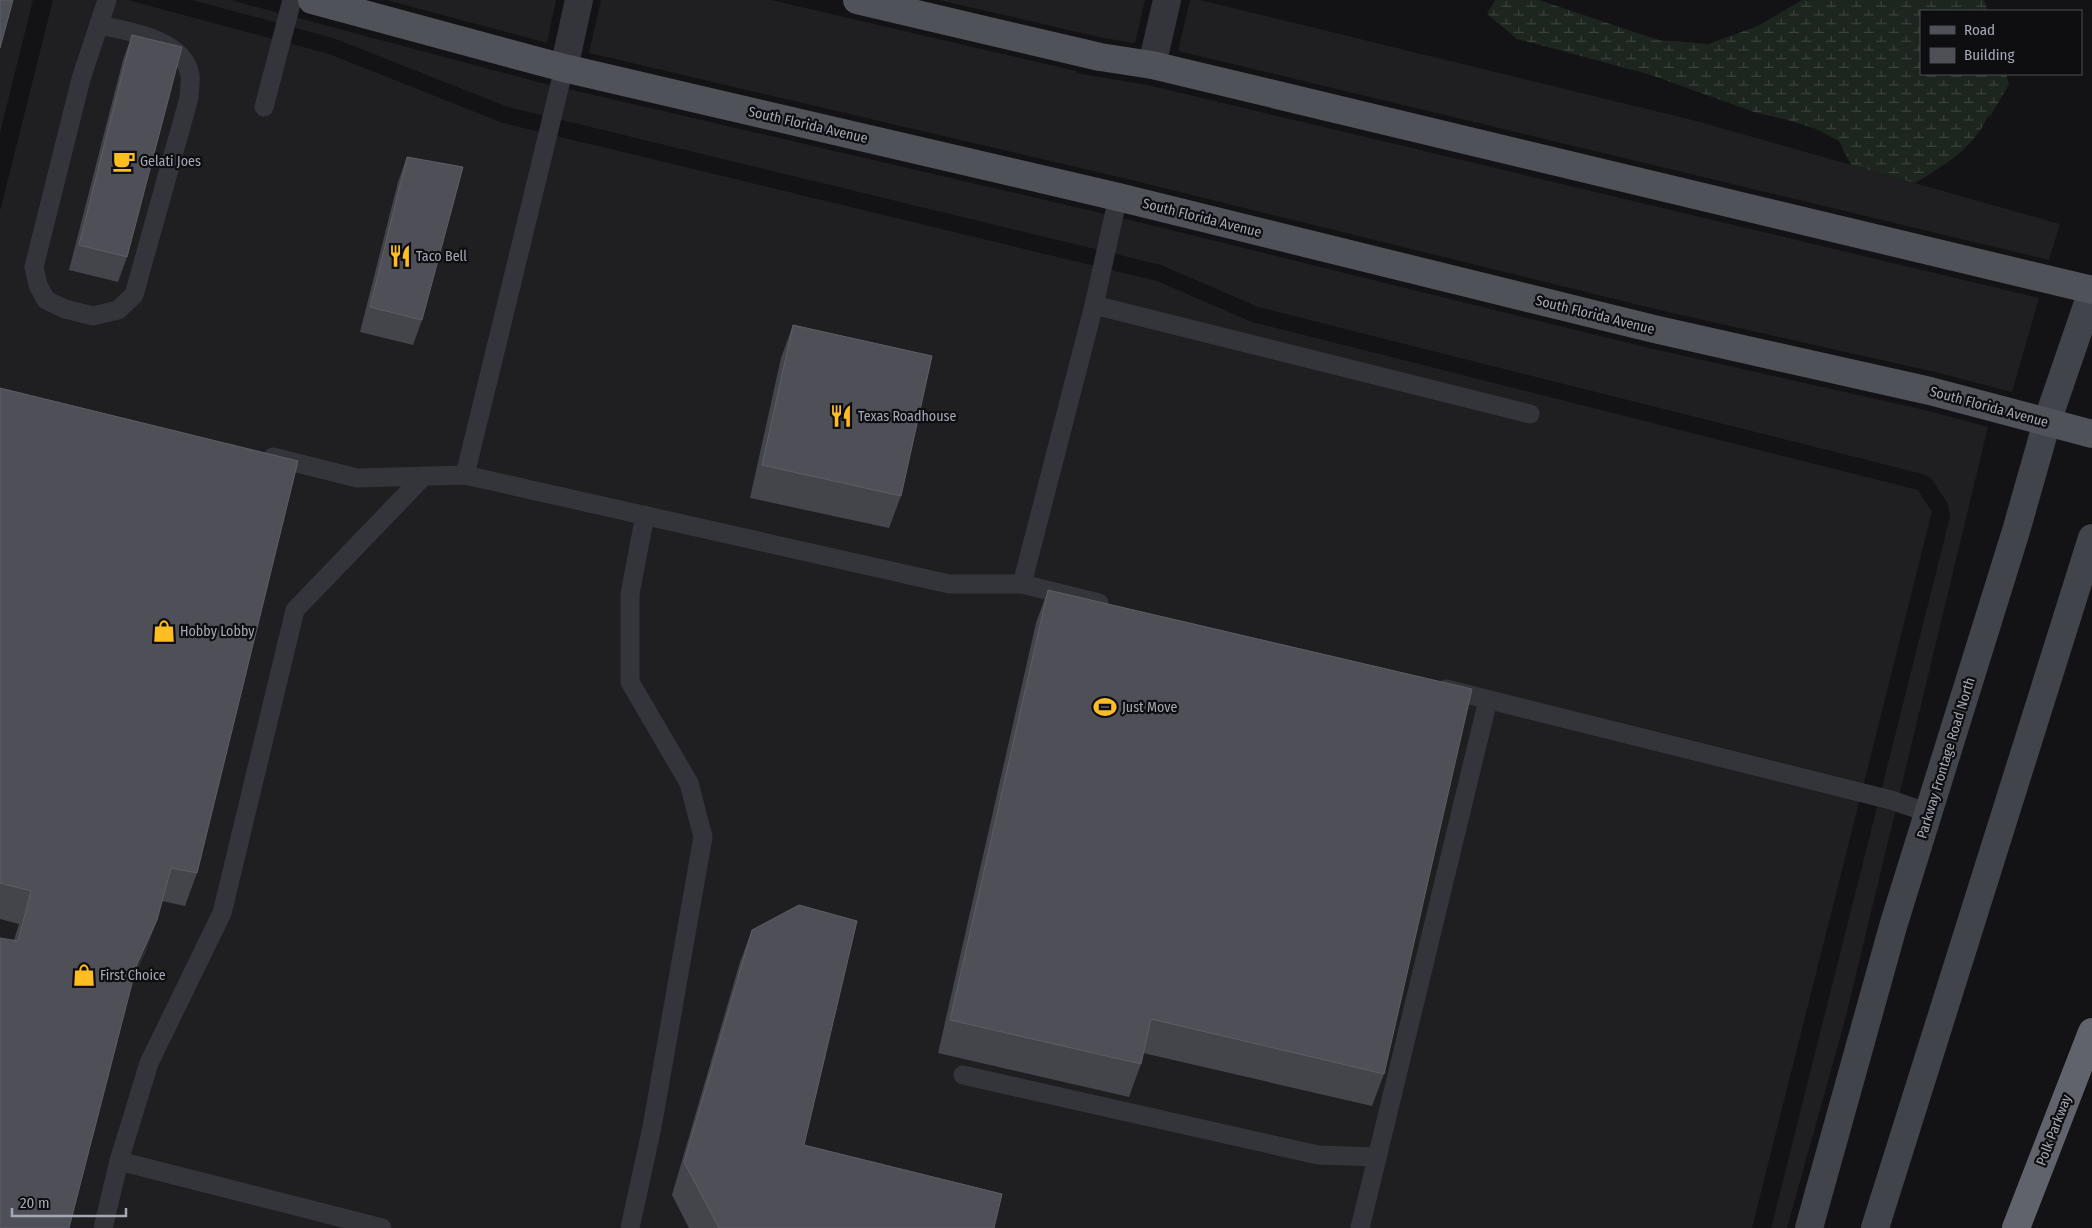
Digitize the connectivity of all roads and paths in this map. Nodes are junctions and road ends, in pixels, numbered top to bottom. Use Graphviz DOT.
graph roads {
  1 [pos="107,0"];
  2 [pos="292,0"];
  3 [pos="312,0"];
  4 [pos="579,0"];
  5 [pos="857,0"];
  6 [pos="1167,0"];
  7 [pos="99,24"];
  8 [pos="1152,65"];
  9 [pos="564,68"];
  10 [pos="264,107"];
  11 [pos="1118,197"];
  12 [pos="2092,291"];
  13 [pos="1094,305"];
  14 [pos="1530,414"];
  15 [pos="2047,422"];
  16 [pos="2092,434"];
  17 [pos="254,452"];
  18 [pos="465,475"];
  19 [pos="424,476"];
  20 [pos="645,515"];
  21 [pos="2092,538"];
  22 [pos="1022,584"];
  23 [pos="1113,606"];
  24 [pos="1433,686"];
  25 [pos="1488,700"];
  26 [pos="1929,813"];
  27 [pos="2092,1032"];
  28 [pos="963,1075"];
  29 [pos="1377,1157"];
  30 [pos="119,1161"];
  31 [pos="103,1228"];
  32 [pos="382,1228"];
  33 [pos="630,1228"];
  34 [pos="1360,1228"];
  35 [pos="1810,1228"];
  36 [pos="1875,1228"];
  37 [pos="2016,1228"];
  1 -- 7 [label="lane"];
  2 -- 10 [label="lane"];
  3 -- 9 [label="main road, South Florida Avenue"];
  4 -- 9 [label="street"];
  5 -- 8 [label="main road"];
  6 -- 8 [label="street"];
  7 -- 7 [label="lane"];
  8 -- 12 [label="main road"];
  9 -- 11 [label="main road, South Florida Avenue"];
  9 -- 18 [label="lane"];
  11 -- 13 [label="lane"];
  11 -- 15 [label="main road, South Florida Avenue"];
  12 -- 15 [label="main road, Parkway Frontage Road North"];
  13 -- 14 [label="lane"];
  13 -- 22 [label="lane"];
  15 -- 16 [label="main road, South Florida Avenue"];
  15 -- 26 [label="main road, Parkway Frontage Road North"];
  17 -- 19 [label="lane"];
  18 -- 19 [label="lane"];
  18 -- 20 [label="lane"];
  19 -- 30 [label="lane"];
  20 -- 22 [label="lane"];
  20 -- 33 [label="lane"];
  21 -- 36 [label="main road"];
  22 -- 23 [label="lane"];
  24 -- 25 [label="lane"];
  25 -- 26 [label="lane"];
  25 -- 29 [label="lane"];
  26 -- 35 [label="main road, Parkway Frontage Road North"];
  27 -- 37 [label="highway, Polk Parkway"];
  28 -- 29 [label="lane"];
  29 -- 34 [label="lane"];
  30 -- 31 [label="lane"];
  30 -- 32 [label="lane"];
}
